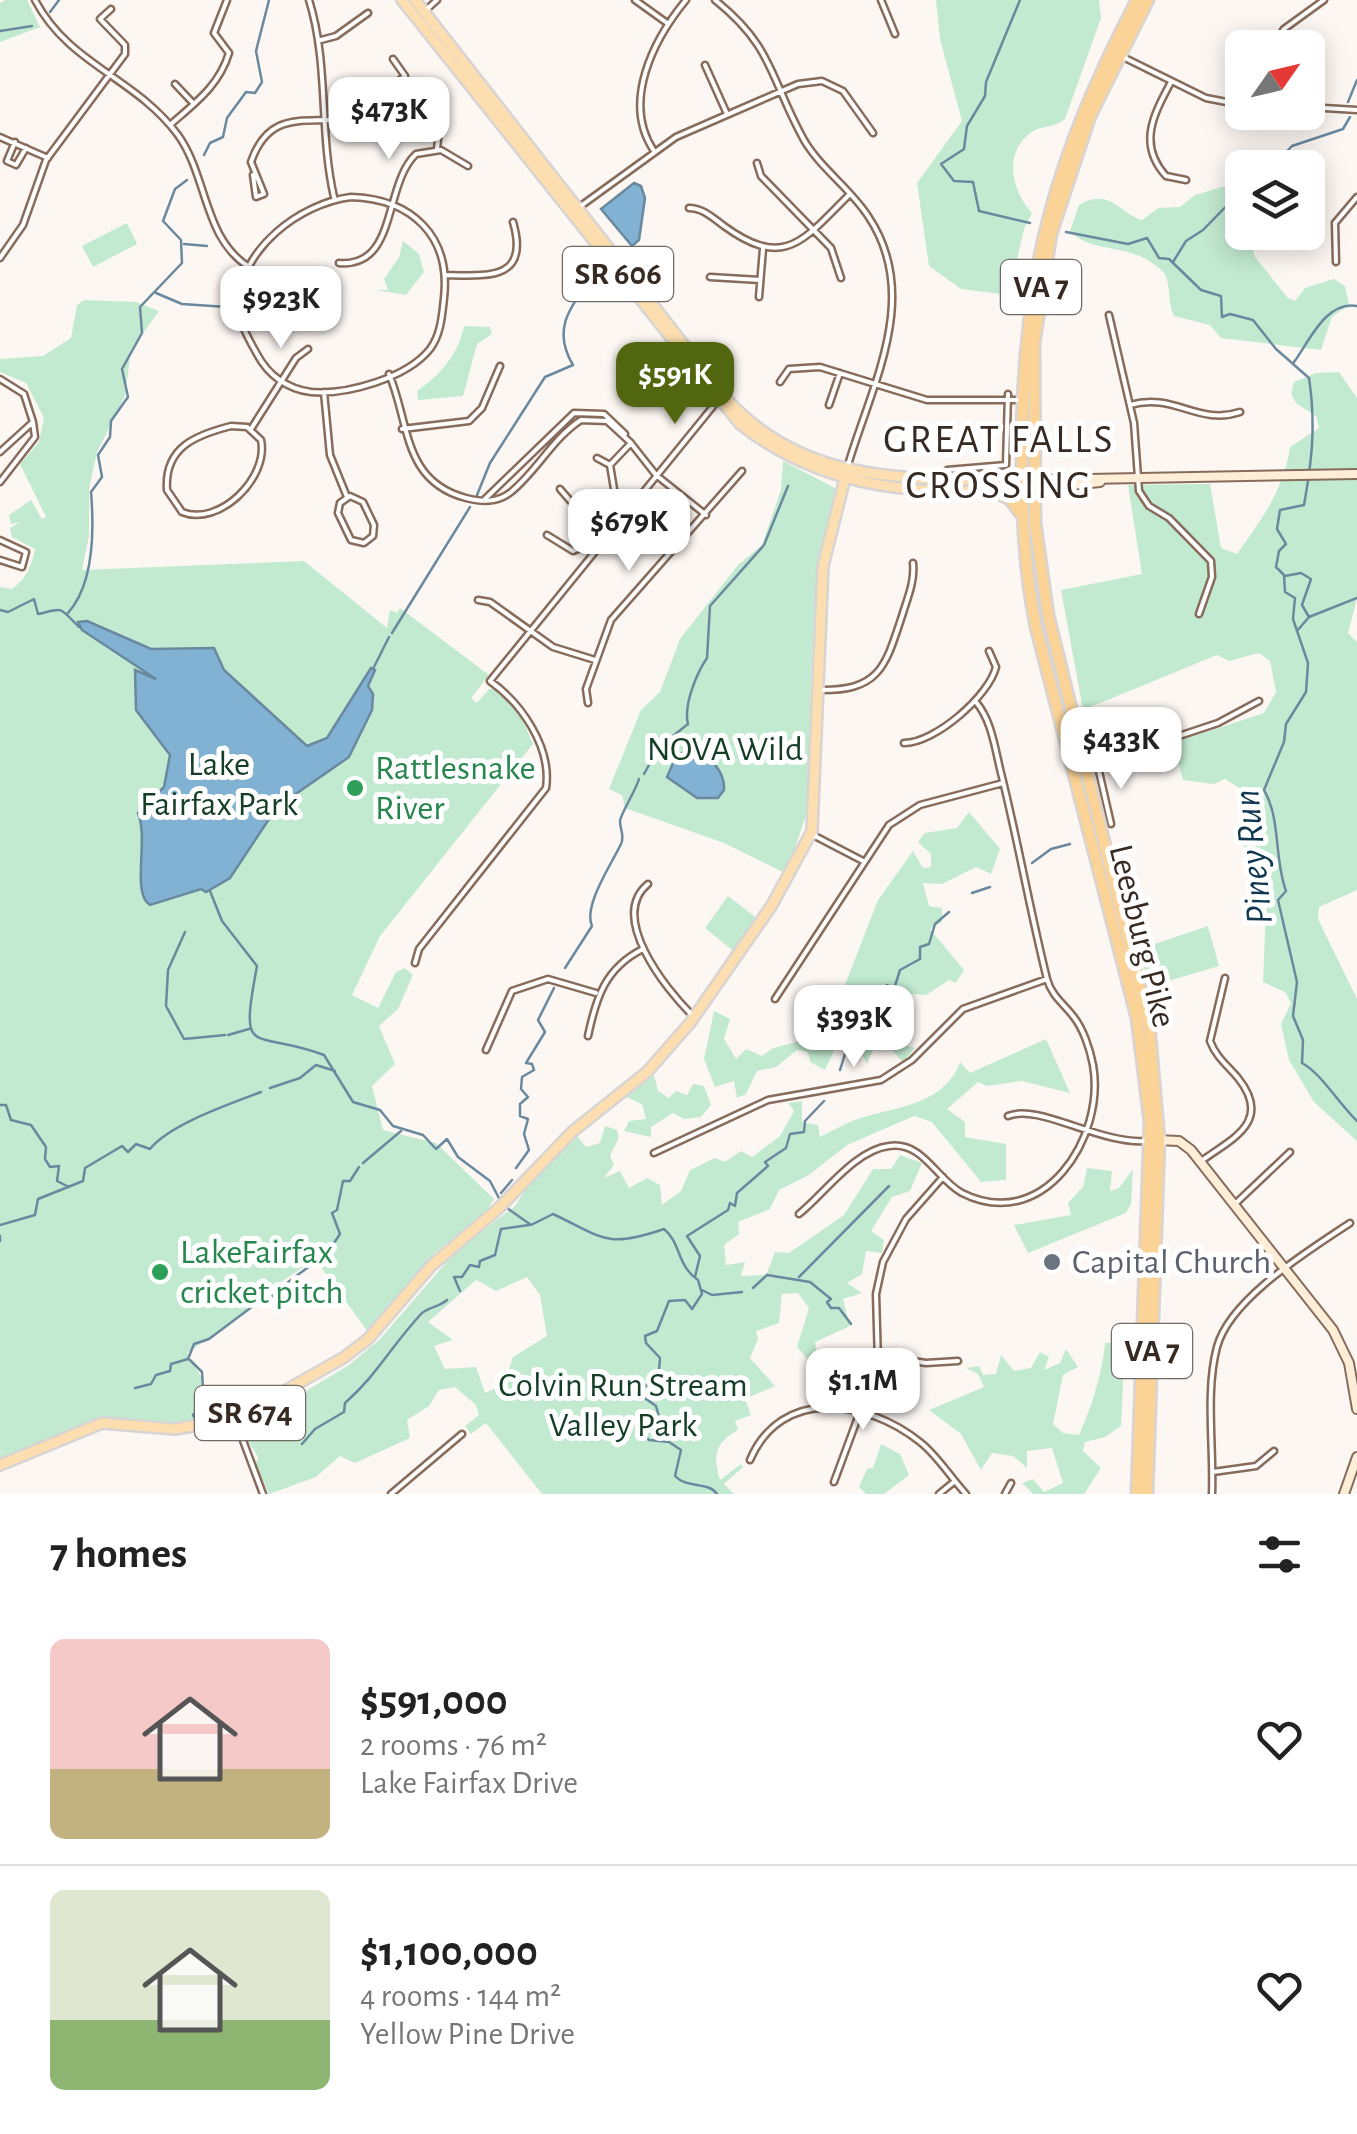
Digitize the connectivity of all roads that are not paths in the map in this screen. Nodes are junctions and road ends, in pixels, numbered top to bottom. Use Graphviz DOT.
graph roads {
  1 [pos="35,0"];
  2 [pos="226,0"];
  3 [pos="309,0"];
  4 [pos="402,0"];
  5 [pos="415,0"];
  6 [pos="437,0"];
  7 [pos="635,0"];
  8 [pos="686,0"];
  9 [pos="715,0"];
  10 [pos="881,0"];
  11 [pos="1137,0"];
  12 [pos="1148,0"];
  13 [pos="1324,0"];
  14 [pos="112,9"];
  15 [pos="368,13"];
  16 [pos="422,14"];
  17 [pos="667,23"];
  18 [pos="1284,30"];
  19 [pos="894,34"];
  20 [pos="321,40"];
  21 [pos="1120,56"];
  22 [pos="393,59"];
  23 [pos="705,64"];
  24 [pos="109,73"];
  25 [pos="1172,82"];
  26 [pos="175,84"];
  27 [pos="781,91"];
  28 [pos="1225,102"];
  29 [pos="194,104"];
  30 [pos="1325,108"];
  31 [pos="1357,110"];
  32 [pos="727,114"];
  33 [pos="322,117"];
  34 [pos="170,126"];
  35 [pos="439,129"];
  36 [pos="874,133"];
  37 [pos="0,137"];
  38 [pos="15,142"];
  39 [pos="26,148"];
  40 [pos="437,149"];
  41 [pos="654,151"];
  42 [pos="332,157"];
  43 [pos="48,158"];
  44 [pos="322,158"];
  45 [pos="756,163"];
  46 [pos="468,166"];
  47 [pos="254,175"];
  48 [pos="1186,180"];
  49 [pos="850,194"];
  50 [pos="1357,197"];
  51 [pos="335,199"];
  52 [pos="392,203"];
  53 [pos="689,208"];
  54 [pos="574,212"];
  55 [pos="513,222"];
  56 [pos="813,230"];
  57 [pos="763,249"];
  58 [pos="0,258"];
  59 [pos="1336,262"];
  60 [pos="339,264"];
  61 [pos="249,267"];
  62 [pos="446,276"];
  63 [pos="710,277"];
  64 [pos="841,278"];
  65 [pos="760,280"];
  66 [pos="759,297"];
  67 [pos="1109,316"];
  68 [pos="308,349"];
  69 [pos="500,366"];
  70 [pos="840,373"];
  71 [pos="389,374"];
  72 [pos="0,379"];
  73 [pos="281,382"];
  74 [pos="780,382"];
  75 [pos="874,384"];
  76 [pos="324,392"];
  77 [pos="1008,397"];
  78 [pos="721,398"];
  79 [pos="1022,400"];
  80 [pos="1130,405"];
  81 [pos="829,406"];
  82 [pos="1240,412"];
  83 [pos="33,422"];
  84 [pos="251,429"];
  85 [pos="402,429"];
  86 [pos="554,430"];
  87 [pos="562,437"];
  88 [pos="631,443"];
  89 [pos="0,452"];
  90 [pos="597,458"];
  91 [pos="610,465"];
  92 [pos="947,470"];
  93 [pos="742,471"];
  94 [pos="846,474"];
  95 [pos="1357,474"];
  96 [pos="656,475"];
  97 [pos="1138,479"];
  98 [pos="0,482"];
  99 [pos="1022,484"];
  100 [pos="1036,484"];
  101 [pos="560,489"];
  102 [pos="991,490"];
  103 [pos="346,497"];
  104 [pos="479,500"];
  105 [pos="706,515"];
  106 [pos="1022,518"];
  107 [pos="592,526"];
  108 [pos="547,536"];
  109 [pos="0,540"];
  110 [pos="0,560"];
  111 [pos="913,563"];
  112 [pos="478,600"];
  113 [pos="1199,614"];
  114 [pos="531,629"];
  115 [pos="989,650"];
  116 [pos="594,660"];
  117 [pos="819,690"];
  118 [pos="1260,700"];
  119 [pos="976,702"];
  120 [pos="588,703"];
  121 [pos="904,743"];
  122 [pos="1098,767"];
  123 [pos="1085,770"];
  124 [pos="1004,783"];
  125 [pos="1111,824"];
  126 [pos="811,834"];
  127 [pos="863,861"];
  128 [pos="648,884"];
  129 [pos="643,949"];
  130 [pos="415,963"];
  131 [pos="1225,978"];
  132 [pos="1047,980"];
  133 [pos="596,994"];
  134 [pos="776,999"];
  135 [pos="695,1017"];
  136 [pos="588,1036"];
  137 [pos="486,1050"];
  138 [pos="1008,1116"];
  139 [pos="1087,1133"];
  140 [pos="1154,1140"];
  141 [pos="1290,1152"];
  142 [pos="654,1153"];
  143 [pos="1200,1162"];
  144 [pos="943,1178"];
  145 [pos="1234,1205"];
  146 [pos="799,1214"];
  147 [pos="1350,1223"];
  148 [pos="1286,1270"];
  149 [pos="880,1356"];
  150 [pos="958,1362"];
  151 [pos="1357,1409"];
  152 [pos="859,1413"];
  153 [pos="235,1419"];
  154 [pos="462,1434"];
  155 [pos="1274,1451"];
  156 [pos="1357,1457"];
  157 [pos="750,1460"];
  158 [pos="0,1465"];
  159 [pos="1213,1472"];
  160 [pos="1354,1475"];
  161 [pos="834,1482"];
  162 [pos="955,1482"];
  163 [pos="1011,1483"];
  164 [pos="263,1494"];
  165 [pos="391,1494"];
  166 [pos="938,1494"];
  167 [pos="966,1494"];
  168 [pos="1004,1494"];
  169 [pos="1137,1494"];
  170 [pos="1147,1494"];
  171 [pos="1212,1494"];
  172 [pos="1344,1494"];
  1 -- 24 [label="street"];
  2 -- 29 [label="street"];
  3 -- 20 [label="street"];
  4 -- 16 [label="main road, SR 606"];
  5 -- 16 [label="main road, SR 606"];
  6 -- 16 [label="street"];
  7 -- 17 [label="street"];
  8 -- 17 [label="street"];
  9 -- 27 [label="street"];
  10 -- 19 [label="street"];
  11 -- 79 [label="highway, Leesburg Pike / VA 7"];
  12 -- 21 [label="highway, Leesburg Pike / VA 7"];
  13 -- 18 [label="street"];
  14 -- 24 [label="street"];
  15 -- 20 [label="street"];
  16 -- 54 [label="main road, SR 606"];
  17 -- 41 [label="street"];
  20 -- 33 [label="street"];
  21 -- 25 [label="street"];
  21 -- 100 [label="highway, Leesburg Pike / VA 7"];
  22 -- 33 [label="street"];
  23 -- 32 [label="street"];
  24 -- 34 [label="street"];
  24 -- 43 [label="street"];
  25 -- 28 [label="street"];
  25 -- 48 [label="street"];
  26 -- 29 [label="street"];
  27 -- 32 [label="street"];
  27 -- 36 [label="street"];
  27 -- 49 [label="street"];
  29 -- 34 [label="street"];
  30 -- 31 [label="street"];
  32 -- 41 [label="street"];
  33 -- 44 [label="street"];
  33 -- 47 [label="street"];
  34 -- 61 [label="street"];
  35 -- 40 [label="street"];
  37 -- 38 [label="street"];
  38 -- 39 [label="street"];
  38 -- 39 [label="street"];
  39 -- 43 [label="street"];
  40 -- 46 [label="street"];
  40 -- 52 [label="street"];
  41 -- 54 [label="street"];
  42 -- 44 [label="street"];
  43 -- 58 [label="street"];
  44 -- 51 [label="street"];
  45 -- 56 [label="street"];
  49 -- 56 [label="street"];
  49 -- 75 [label="street"];
  50 -- 59 [label="street"];
  51 -- 52 [label="street"];
  51 -- 61 [label="street"];
  52 -- 60 [label="street"];
  52 -- 62 [label="street"];
  53 -- 57 [label="street"];
  54 -- 78 [label="main road, SR 606"];
  55 -- 62 [label="street"];
  56 -- 57 [label="street"];
  56 -- 64 [label="street"];
  57 -- 65 [label="street"];
  61 -- 73 [label="street"];
  62 -- 71 [label="street"];
  63 -- 65 [label="street"];
  65 -- 66 [label="street"];
  67 -- 80 [label="street"];
  68 -- 73 [label="street"];
  69 -- 85 [label="street"];
  70 -- 74 [label="street"];
  70 -- 75 [label="street"];
  70 -- 81 [label="street"];
  71 -- 76 [label="street"];
  71 -- 85 [label="street"];
  72 -- 83 [label="street"];
  73 -- 76 [label="street"];
  73 -- 84 [label="street"];
  75 -- 77 [label="street"];
  75 -- 94 [label="street"];
  76 -- 103 [label="street"];
  77 -- 79 [label="street"];
  77 -- 92 [label="street"];
  78 -- 94 [label="main road, SR 606"];
  78 -- 96 [label="street"];
  79 -- 99 [label="highway, Leesburg Pike / VA 7"];
  80 -- 82 [label="street"];
  80 -- 97 [label="street"];
  83 -- 89 [label="street"];
  83 -- 98 [label="street"];
  84 -- 84 [label="street"];
  85 -- 104 [label="street"];
  86 -- 87 [label="street"];
  86 -- 88 [label="street"];
  86 -- 104 [label="street"];
  87 -- 88 [label="street"];
  87 -- 104 [label="street"];
  88 -- 91 [label="street"];
  88 -- 96 [label="street"];
  90 -- 91 [label="street"];
  91 -- 107 [label="street"];
  93 -- 105 [label="street"];
  94 -- 99 [label="main road, SR 606"];
  94 -- 102 [label="main road, SR 606"];
  94 -- 117 [label="main road, SR 674"];
  95 -- 97 [label="main road"];
  96 -- 105 [label="street"];
  96 -- 114 [label="street"];
  97 -- 100 [label="main road"];
  97 -- 113 [label="street"];
  99 -- 100 [label="main road, SR 606"];
  99 -- 102 [label="main road, SR 606"];
  99 -- 106 [label="highway, Leesburg Pike / VA 7"];
  100 -- 123 [label="highway, Leesburg Pike / VA 7"];
  101 -- 107 [label="street"];
  102 -- 106 [label="highway"];
  103 -- 103 [label="street"];
  105 -- 116 [label="street"];
  106 -- 140 [label="highway, Leesburg Pike / VA 7"];
  107 -- 108 [label="street"];
  109 -- 110 [label="street"];
  111 -- 117 [label="street"];
  112 -- 114 [label="street"];
  114 -- 116 [label="street"];
  114 -- 130 [label="street"];
  115 -- 119 [label="street"];
  116 -- 120 [label="street"];
  117 -- 126 [label="main road, SR 674"];
  118 -- 122 [label="street"];
  119 -- 121 [label="street"];
  119 -- 124 [label="street"];
  122 -- 123 [label="street"];
  122 -- 125 [label="street"];
  123 -- 140 [label="highway, Leesburg Pike / VA 7"];
  124 -- 127 [label="street"];
  124 -- 132 [label="street"];
  126 -- 127 [label="street"];
  126 -- 135 [label="main road, SR 674"];
  127 -- 134 [label="street"];
  128 -- 129 [label="street"];
  129 -- 133 [label="street"];
  129 -- 135 [label="street"];
  131 -- 143 [label="street"];
  132 -- 139 [label="street"];
  132 -- 142 [label="street"];
  133 -- 136 [label="street"];
  133 -- 137 [label="street"];
  135 -- 153 [label="main road, SR 674"];
  138 -- 139 [label="street"];
  139 -- 140 [label="street"];
  139 -- 144 [label="street"];
  140 -- 143 [label="main road"];
  140 -- 169 [label="highway, Leesburg Pike / VA 7"];
  140 -- 170 [label="highway, Leesburg Pike / VA 7"];
  141 -- 145 [label="street"];
  143 -- 145 [label="main road"];
  144 -- 146 [label="street"];
  144 -- 149 [label="street"];
  145 -- 148 [label="main road"];
  147 -- 148 [label="street"];
  148 -- 151 [label="main road"];
  148 -- 159 [label="street"];
  149 -- 150 [label="street"];
  149 -- 152 [label="street"];
  152 -- 157 [label="street"];
  152 -- 161 [label="street"];
  152 -- 162 [label="street"];
  153 -- 158 [label="main road, SR 674"];
  153 -- 164 [label="street"];
  154 -- 165 [label="street"];
  155 -- 159 [label="street"];
  156 -- 160 [label="main road"];
  159 -- 171 [label="street"];
  160 -- 172 [label="main road"];
  162 -- 166 [label="street"];
  162 -- 167 [label="street"];
  163 -- 168 [label="street"];
}
